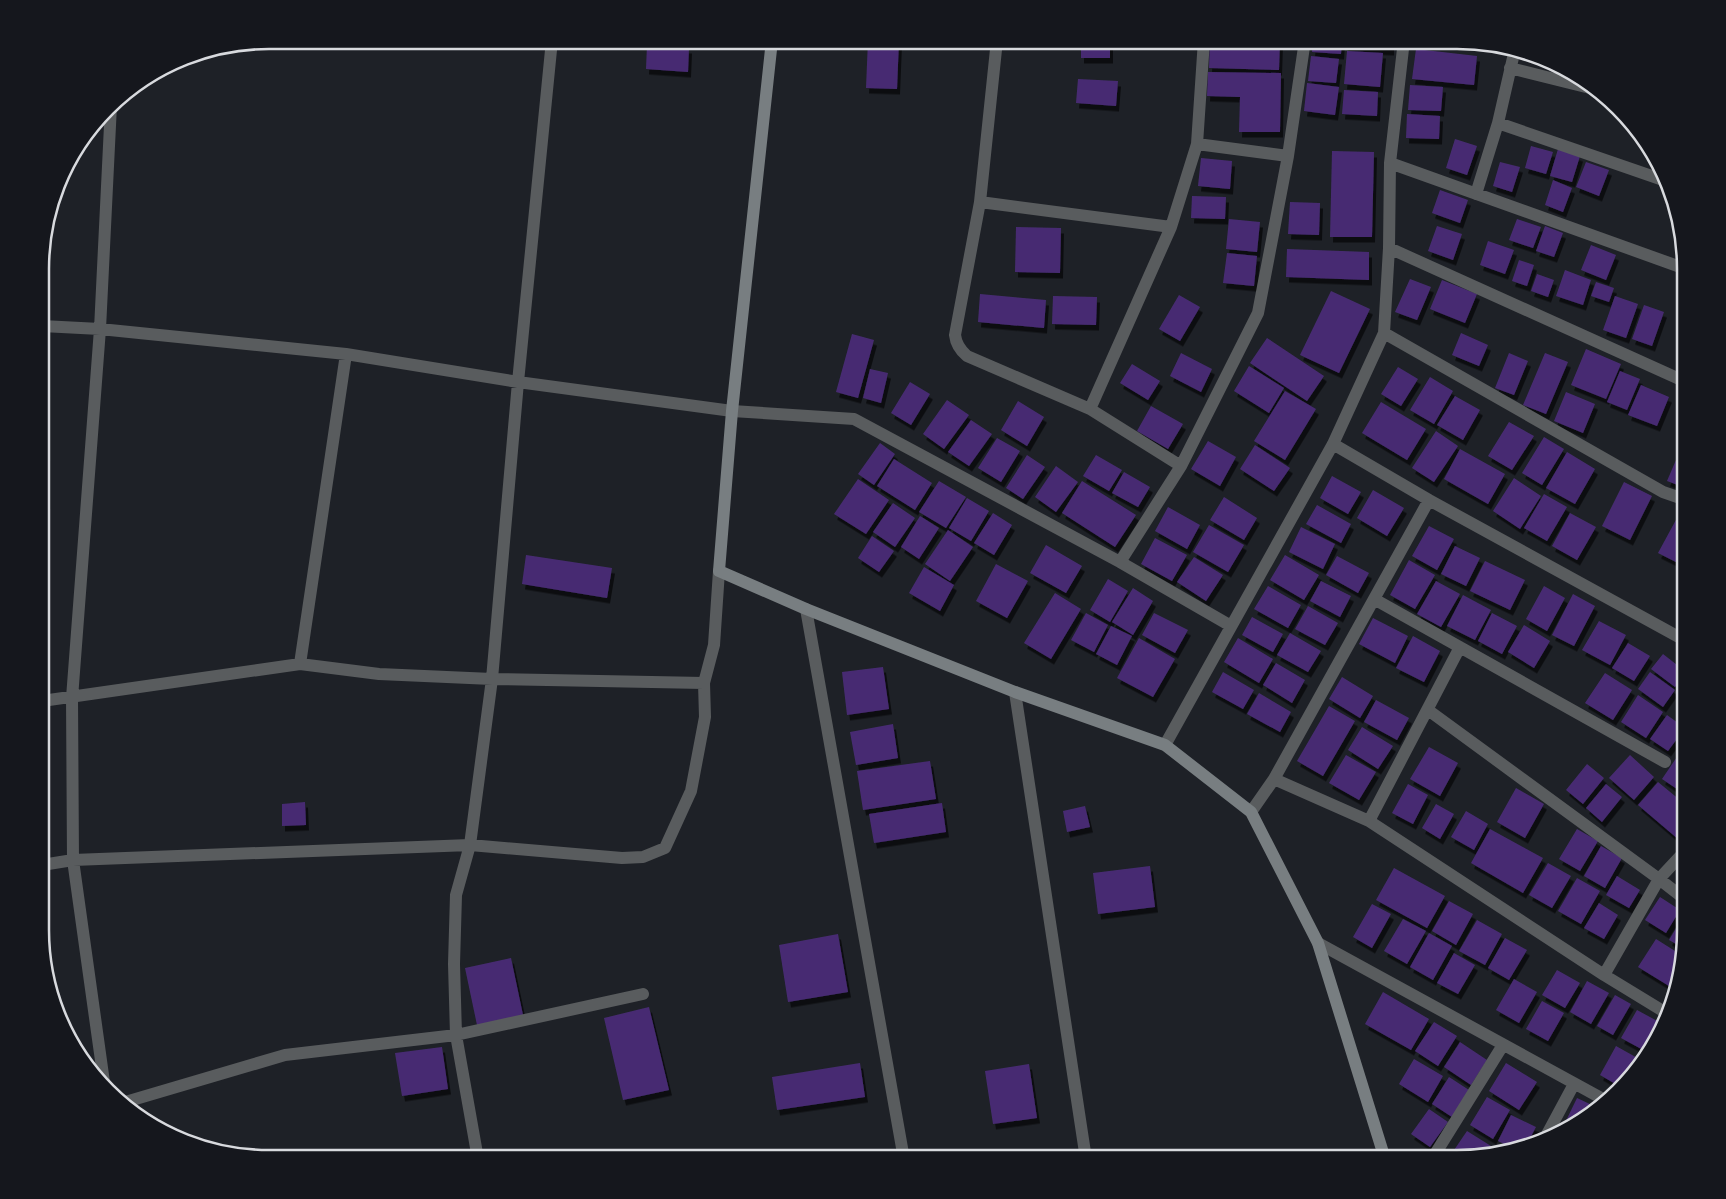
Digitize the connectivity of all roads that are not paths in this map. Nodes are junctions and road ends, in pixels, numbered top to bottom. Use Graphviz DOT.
graph roads {
  1 [pos="551,49"];
  2 [pos="771,49"];
  3 [pos="997,49"];
  4 [pos="1203,49"];
  5 [pos="1304,49"];
  6 [pos="1403,49"];
  7 [pos="1513,56"];
  8 [pos="1510,68"];
  9 [pos="1577,85"];
  10 [pos="111,115"];
  11 [pos="1498,123"];
  12 [pos="1197,144"];
  13 [pos="1288,156"];
  14 [pos="1390,163"];
  15 [pos="1657,178"];
  16 [pos="1476,194"];
  17 [pos="980,202"];
  18 [pos="1171,227"];
  19 [pos="1389,248"];
  20 [pos="1677,266"];
  21 [pos="49,326"];
  22 [pos="100,329"];
  23 [pos="1384,333"];
  24 [pos="346,354"];
  25 [pos="1677,378"];
  26 [pos="518,382"];
  27 [pos="1090,410"];
  28 [pos="732,411"];
  29 [pos="1333,444"];
  30 [pos="1181,466"];
  31 [pos="1677,497"];
  32 [pos="1429,500"];
  33 [pos="1120,562"];
  34 [pos="719,571"];
  35 [pos="1374,599"];
  36 [pos="806,608"];
  37 [pos="1231,626"];
  38 [pos="1677,636"];
  39 [pos="1460,647"];
  40 [pos="300,664"];
  41 [pos="492,679"];
  42 [pos="704,683"];
  43 [pos="1015,692"];
  44 [pos="72,698"];
  45 [pos="49,700"];
  46 [pos="1428,710"];
  47 [pos="1166,745"];
  48 [pos="1665,762"];
  49 [pos="1274,778"];
  50 [pos="1252,812"];
  51 [pos="1369,821"];
  52 [pos="470,845"];
  53 [pos="73,860"];
  54 [pos="1677,860"];
  55 [pos="49,864"];
  56 [pos="1659,879"];
  57 [pos="1677,893"];
  58 [pos="1318,943"];
  59 [pos="1604,975"];
  60 [pos="642,994"];
  61 [pos="1662,1010"];
  62 [pos="456,1035"];
  63 [pos="1503,1045"];
  64 [pos="103,1075"];
  65 [pos="1574,1084"];
  66 [pos="1600,1098"];
  67 [pos="130,1101"];
  68 [pos="1549,1130"];
  69 [pos="476,1150"];
  70 [pos="902,1150"];
  71 [pos="1085,1150"];
  72 [pos="1382,1150"];
  73 [pos="1438,1150"];
  1 -- 26 [label="street"];
  2 -- 28 [label="street"];
  3 -- 17 [label="street"];
  4 -- 12 [label="street"];
  5 -- 13 [label="street"];
  6 -- 14 [label="street"];
  7 -- 8 [label="street"];
  8 -- 9 [label="street"];
  8 -- 11 [label="street"];
  10 -- 22 [label="street"];
  11 -- 15 [label="street"];
  11 -- 16 [label="street"];
  12 -- 13 [label="street"];
  12 -- 18 [label="street"];
  13 -- 30 [label="street"];
  14 -- 16 [label="street"];
  14 -- 19 [label="street"];
  16 -- 20 [label="street"];
  17 -- 18 [label="street"];
  17 -- 27 [label="street"];
  18 -- 27 [label="street"];
  19 -- 23 [label="street"];
  19 -- 25 [label="street"];
  21 -- 22 [label="street"];
  22 -- 24 [label="street"];
  22 -- 44 [label="street"];
  23 -- 29 [label="street"];
  23 -- 31 [label="street"];
  24 -- 26 [label="street"];
  24 -- 40 [label="street"];
  26 -- 28 [label="street"];
  26 -- 41 [label="street"];
  27 -- 30 [label="street"];
  28 -- 33 [label="street"];
  28 -- 34 [label="street"];
  29 -- 32 [label="street"];
  29 -- 37 [label="street"];
  30 -- 33 [label="street"];
  32 -- 35 [label="street"];
  32 -- 38 [label="street"];
  33 -- 37 [label="street"];
  34 -- 36 [label="street"];
  34 -- 42 [label="street"];
  35 -- 39 [label="street"];
  35 -- 49 [label="street"];
  36 -- 43 [label="street"];
  36 -- 70 [label="street"];
  37 -- 47 [label="street"];
  39 -- 46 [label="street"];
  39 -- 48 [label="street"];
  40 -- 41 [label="street"];
  40 -- 44 [label="street"];
  41 -- 42 [label="street"];
  41 -- 52 [label="street"];
  42 -- 52 [label="street"];
  43 -- 47 [label="street"];
  43 -- 71 [label="street"];
  44 -- 45 [label="street"];
  44 -- 53 [label="street"];
  46 -- 51 [label="street"];
  46 -- 56 [label="street"];
  47 -- 50 [label="street"];
  49 -- 50 [label="street"];
  49 -- 51 [label="street"];
  50 -- 58 [label="street"];
  51 -- 59 [label="street"];
  52 -- 53 [label="street"];
  52 -- 62 [label="street"];
  53 -- 55 [label="street"];
  53 -- 64 [label="street"];
  54 -- 56 [label="street"];
  56 -- 57 [label="street"];
  56 -- 59 [label="street"];
  58 -- 63 [label="street"];
  58 -- 72 [label="street"];
  59 -- 61 [label="street"];
  60 -- 62 [label="street"];
  62 -- 67 [label="street"];
  62 -- 69 [label="street"];
  63 -- 65 [label="street"];
  63 -- 73 [label="street"];
  65 -- 66 [label="street"];
  65 -- 68 [label="street"];
}
